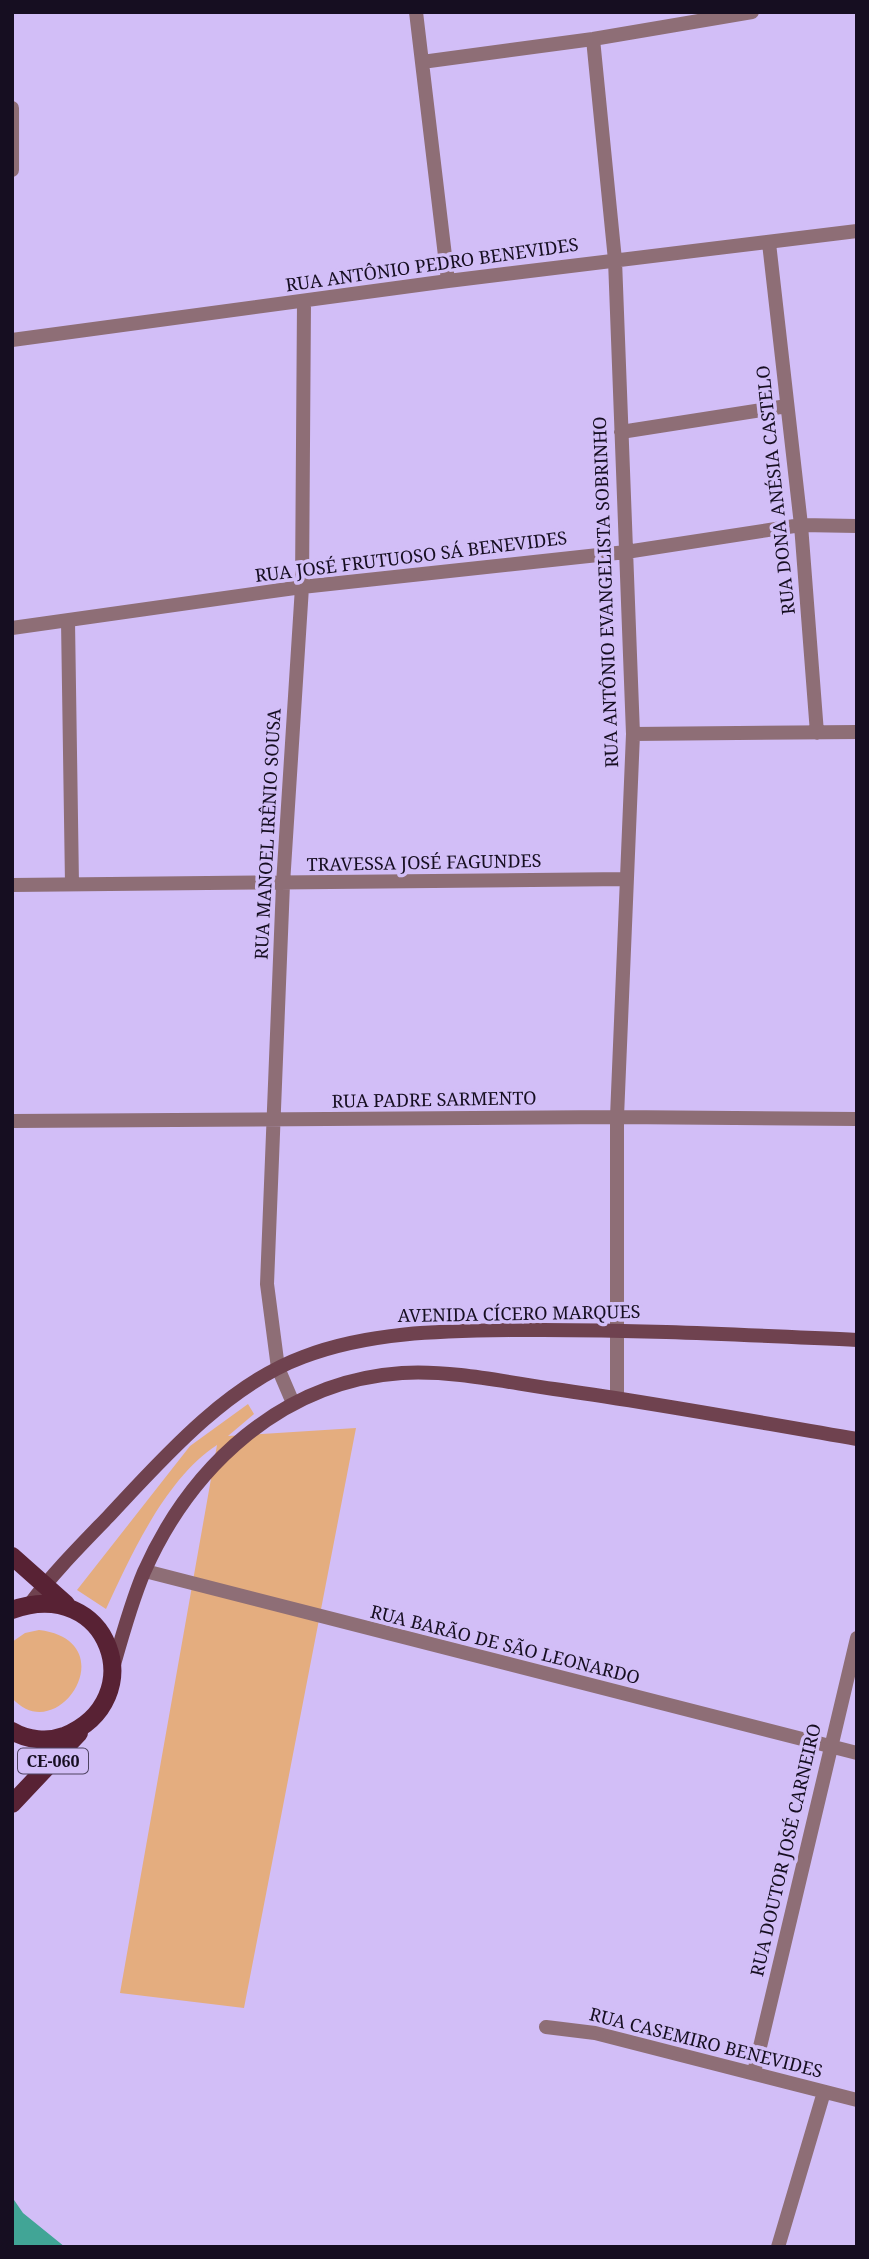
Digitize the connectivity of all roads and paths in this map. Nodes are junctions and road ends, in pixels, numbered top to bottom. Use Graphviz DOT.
graph roads {
  1 [pos="416,12"];
  2 [pos="752,12"];
  3 [pos="593,39"];
  4 [pos="422,62"];
  5 [pos="12,108"];
  6 [pos="12,170"];
  7 [pos="857,231"];
  8 [pos="769,243"];
  9 [pos="615,260"];
  10 [pos="448,281"];
  11 [pos="304,302"];
  12 [pos="12,340"];
  13 [pos="787,406"];
  14 [pos="621,432"];
  15 [pos="801,525"];
  16 [pos="857,526"];
  17 [pos="626,552"];
  18 [pos="302,587"];
  19 [pos="68,621"];
  20 [pos="12,628"];
  21 [pos="857,732"];
  22 [pos="817,733"];
  23 [pos="633,734"];
  24 [pos="627,879"];
  25 [pos="72,884"];
  26 [pos="283,884"];
  27 [pos="12,885"];
  28 [pos="617,1116"];
  29 [pos="857,1119"];
  30 [pos="12,1121"];
  31 [pos="273,1121"];
  32 [pos="615,1329"];
  33 [pos="857,1340"];
  34 [pos="278,1368"];
  35 [pos="617,1397"];
  36 [pos="293,1403"];
  37 [pos="857,1439"];
  38 [pos="12,1556"];
  39 [pos="145,1571"];
  40 [pos="44,1586"];
  41 [pos="30,1604"];
  42 [pos="68,1606"];
  43 [pos="12,1610"];
  44 [pos="857,1638"];
  45 [pos="112,1669"];
  46 [pos="93,1718"];
  47 [pos="12,1731"];
  48 [pos="830,1748"];
  49 [pos="857,1753"];
  50 [pos="12,1804"];
  51 [pos="546,2027"];
  52 [pos="754,2071"];
  53 [pos="824,2092"];
  54 [pos="857,2100"];
  55 [pos="778,2247"];
  1 -- 4 [label="street"];
  2 -- 3 [label="street"];
  3 -- 4 [label="street"];
  3 -- 9 [label="street, RUA ANTÔNIO EVANGELISTA SOBRINHO"];
  4 -- 10 [label="street"];
  5 -- 6 [label="street"];
  7 -- 8 [label="street, RUA ANTÔNIO PEDRO BENEVIDES"];
  8 -- 9 [label="street, RUA ANTÔNIO PEDRO BENEVIDES"];
  8 -- 13 [label="street, RUA DONA ANÉSIA CASTELO"];
  9 -- 10 [label="street, RUA ANTÔNIO PEDRO BENEVIDES"];
  9 -- 14 [label="street, RUA ANTÔNIO EVANGELISTA SOBRINHO"];
  10 -- 11 [label="street, RUA ANTÔNIO PEDRO BENEVIDES"];
  11 -- 12 [label="street, RUA ANTÔNIO PEDRO BENEVIDES"];
  11 -- 18 [label="street, RUA MANOEL IRÊNIO SOUSA"];
  13 -- 14 [label="street"];
  13 -- 15 [label="street, RUA DONA ANÉSIA CASTELO"];
  14 -- 17 [label="street, RUA ANTÔNIO EVANGELISTA SOBRINHO"];
  15 -- 16 [label="street, RUA JOSÉ FRUTUOSO SÁ BENEVIDES"];
  15 -- 17 [label="street, RUA JOSÉ FRUTUOSO SÁ BENEVIDES"];
  15 -- 22 [label="street, RUA DONA ANÉSIA CASTELO"];
  17 -- 18 [label="street, RUA JOSÉ FRUTUOSO SÁ BENEVIDES"];
  17 -- 23 [label="street, RUA ANTÔNIO EVANGELISTA SOBRINHO"];
  18 -- 19 [label="street, RUA JOSÉ FRUTUOSO SÁ BENEVIDES"];
  18 -- 26 [label="street, RUA MANOEL IRÊNIO SOUSA"];
  19 -- 20 [label="street, RUA JOSÉ FRUTUOSO SÁ BENEVIDES"];
  19 -- 25 [label="street"];
  21 -- 22 [label="street"];
  22 -- 23 [label="street"];
  23 -- 24 [label="street, RUA ANTÔNIO EVANGELISTA SOBRINHO"];
  24 -- 26 [label="street, TRAVESSA JOSÉ FAGUNDES"];
  24 -- 28 [label="street, RUA ANTÔNIO EVANGELISTA SOBRINHO"];
  25 -- 26 [label="street, TRAVESSA JOSÉ FAGUNDES"];
  25 -- 27 [label="street, TRAVESSA JOSÉ FAGUNDES"];
  26 -- 31 [label="street, RUA MANOEL IRÊNIO SOUSA"];
  28 -- 29 [label="street, RUA PADRE SARMENTO"];
  28 -- 31 [label="street, RUA PADRE SARMENTO"];
  28 -- 32 [label="street, RUA ANTÔNIO EVANGELISTA SOBRINHO"];
  30 -- 31 [label="street, RUA PADRE SARMENTO"];
  31 -- 34 [label="street, RUA MANOEL IRÊNIO SOUSA"];
  32 -- 33 [label="main road, AVENIDA CÍCERO MARQUES"];
  32 -- 34 [label="main road, AVENIDA CÍCERO MARQUES"];
  32 -- 35 [label="street, RUA ANTÔNIO EVANGELISTA SOBRINHO"];
  34 -- 36 [label="street, RUA MANOEL IRÊNIO SOUSA"];
  34 -- 40 [label="main road, AVENIDA CÍCERO MARQUES"];
  35 -- 36 [label="main road"];
  35 -- 37 [label="main road"];
  36 -- 39 [label="main road"];
  38 -- 40 [label="main road"];
  39 -- 45 [label="main road"];
  39 -- 48 [label="street, RUA BARÃO DE SÃO LEONARDO"];
  40 -- 41 [label="main road, AVENIDA CÍCERO MARQUES"];
  40 -- 42 [label="main road"];
  41 -- 42 [label="main road"];
  41 -- 43 [label="main road"];
  42 -- 45 [label="main road"];
  44 -- 48 [label="street, RUA DOUTOR JOSÉ CARNEIRO"];
  45 -- 46 [label="main road"];
  46 -- 47 [label="main road"];
  46 -- 50 [label="main road, CE-060"];
  48 -- 49 [label="street, RUA BARÃO DE SÃO LEONARDO"];
  48 -- 52 [label="street, RUA DOUTOR JOSÉ CARNEIRO"];
  51 -- 52 [label="street, RUA CASEMIRO BENEVIDES"];
  52 -- 53 [label="street, RUA CASEMIRO BENEVIDES"];
  53 -- 54 [label="street, RUA CASEMIRO BENEVIDES"];
  53 -- 55 [label="street"];
}
